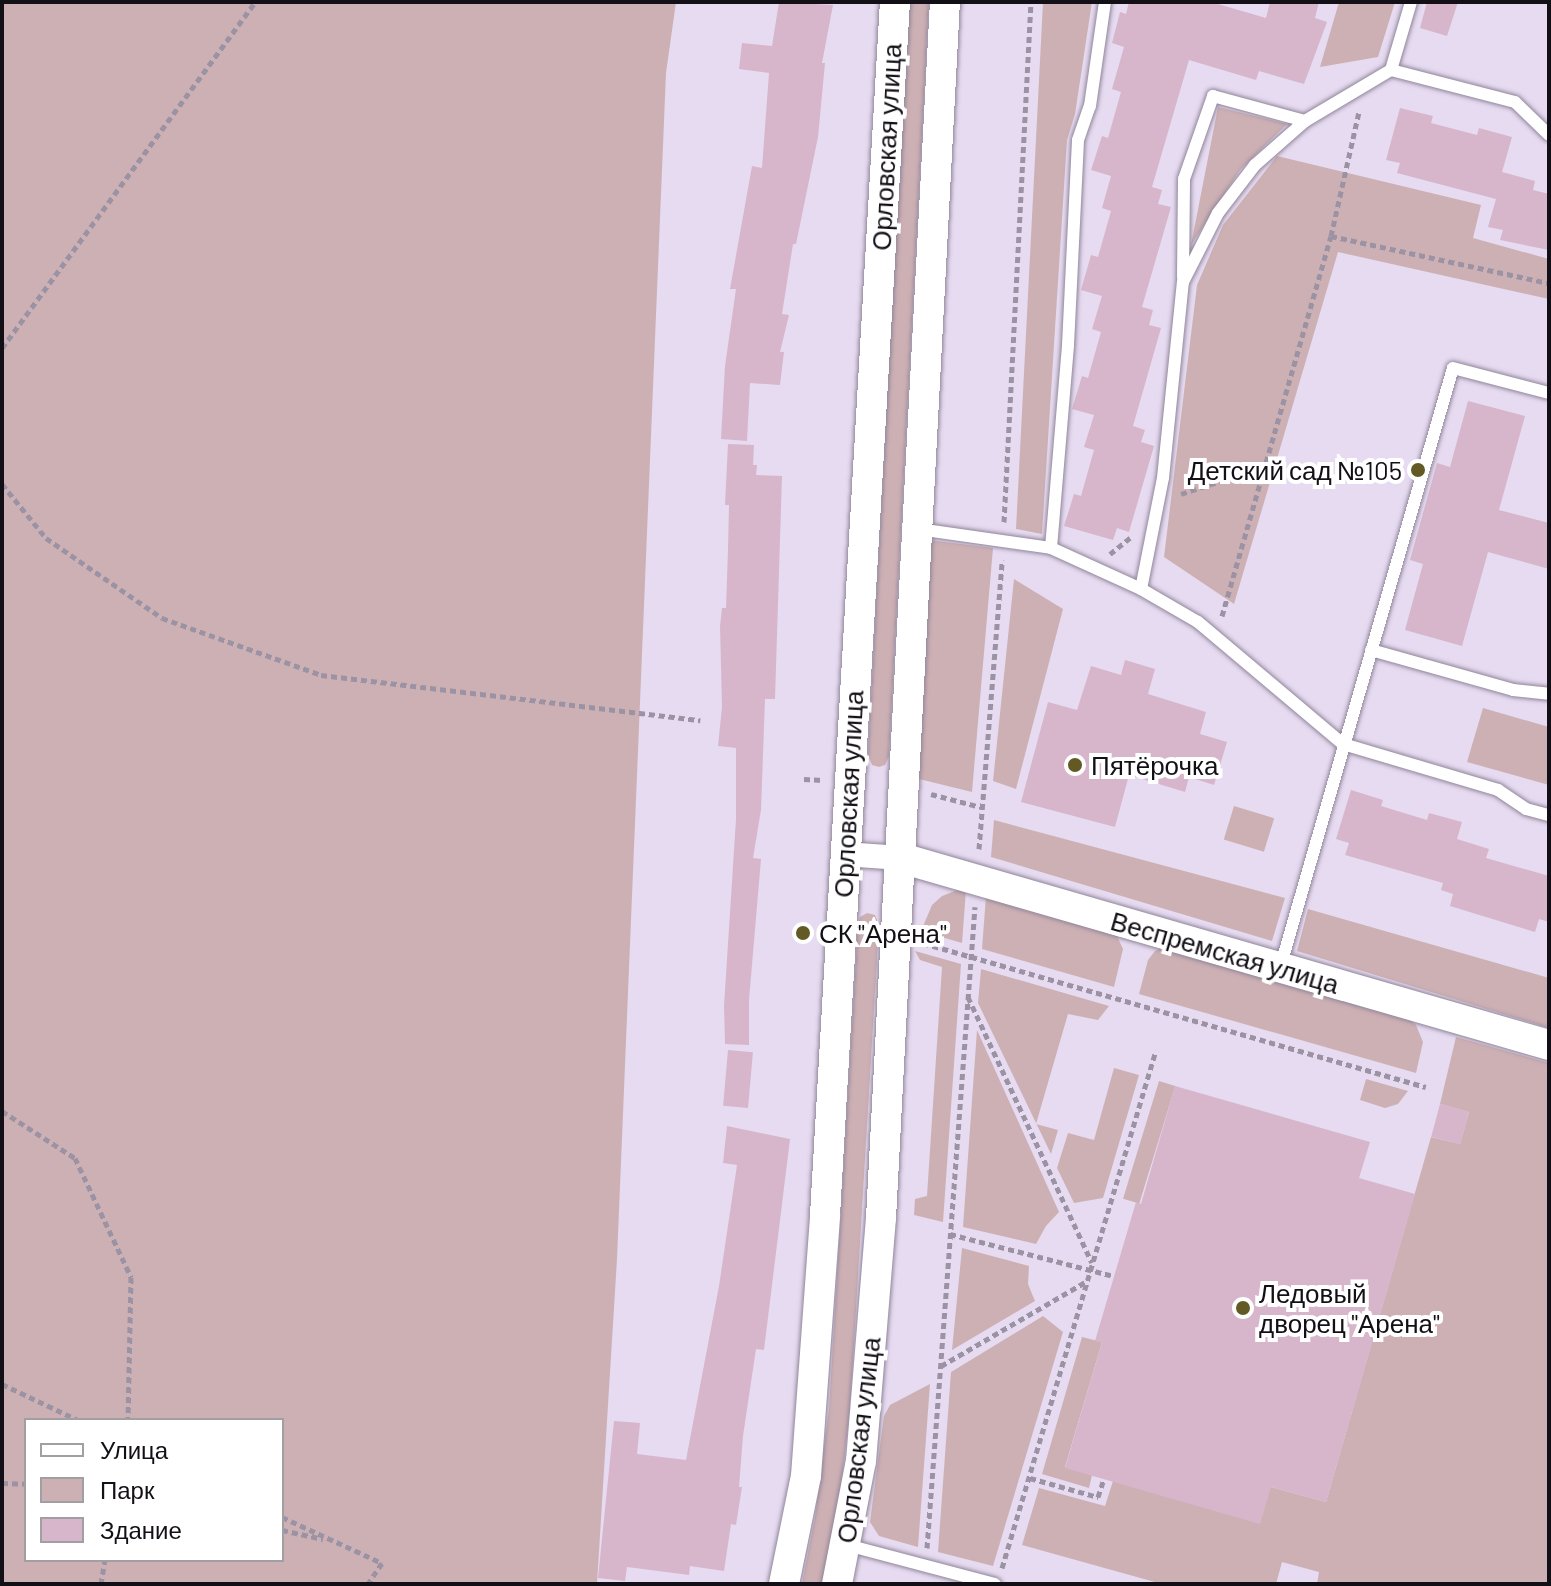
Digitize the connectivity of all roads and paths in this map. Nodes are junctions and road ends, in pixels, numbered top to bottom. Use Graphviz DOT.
graph roads {
  1 [pos="255,2"];
  2 [pos="895,2"];
  3 [pos="945,2"];
  4 [pos="1031,2"];
  5 [pos="1105,2"];
  6 [pos="1411,2"];
  7 [pos="1391,70"];
  8 [pos="1365,85"];
  9 [pos="1305,121"];
  10 [pos="1549,135"];
  11 [pos="1331,236"];
  12 [pos="1183,282"];
  13 [pos="1549,283"];
  14 [pos="2,348"];
  15 [pos="1549,393"];
  16 [pos="1263,467"];
  17 [pos="2,484"];
  18 [pos="1158,502"];
  19 [pos="1155,518"];
  20 [pos="918,529"];
  21 [pos="1004,540"];
  22 [pos="1051,548"];
  23 [pos="1093,567"];
  24 [pos="1141,589"];
  25 [pos="1216,638"];
  26 [pos="1371,650"];
  27 [pos="1549,694"];
  28 [pos="700,720"];
  29 [pos="1343,744"];
  30 [pos="1549,815"];
  31 [pos="844,854"];
  32 [pos="901,858"];
  33 [pos="977,880"];
  34 [pos="918,941"];
  35 [pos="971,956"];
  36 [pos="1280,968"];
  37 [pos="968,996"];
  38 [pos="1549,1045"];
  39 [pos="1156,1050"];
  40 [pos="1426,1087"];
  41 [pos="2,1111"];
  42 [pos="950,1234"];
  43 [pos="1092,1266"];
  44 [pos="1114,1276"];
  45 [pos="1087,1281"];
  46 [pos="940,1366"];
  47 [pos="2,1384"];
  48 [pos="74,1418"];
  49 [pos="128,1418"];
  50 [pos="1030,1478"];
  51 [pos="1104,1479"];
  52 [pos="2,1483"];
  53 [pos="24,1484"];
  54 [pos="284,1518"];
  55 [pos="284,1530"];
  56 [pos="332,1541"];
  57 [pos="847,1545"];
  58 [pos="105,1562"];
  59 [pos="925,1563"];
  60 [pos="101,1584"];
  61 [pos="368,1584"];
  62 [pos="784,1584"];
  63 [pos="837,1584"];
  64 [pos="996,1584"];
  1 -- 14 [label="path"];
  2 -- 31 [label="street, Орловская улица"];
  3 -- 20 [label="street, Орловская улица"];
  4 -- 21 [label="path"];
  5 -- 22 [label="lane"];
  6 -- 7 [label="lane"];
  7 -- 8 [label="lane"];
  7 -- 10 [label="lane"];
  8 -- 9 [label="lane"];
  8 -- 11 [label="path"];
  9 -- 12 [label="lane"];
  9 -- 12 [label="lane"];
  11 -- 13 [label="path"];
  11 -- 16 [label="path"];
  12 -- 18 [label="lane"];
  15 -- 26 [label="lane"];
  16 -- 18 [label="path"];
  16 -- 25 [label="path"];
  17 -- 28 [label="path"];
  18 -- 19 [label="lane"];
  19 -- 23 [label="path"];
  19 -- 24 [label="lane"];
  20 -- 21 [label="lane"];
  20 -- 32 [label="street, Орловская улица"];
  21 -- 22 [label="lane"];
  21 -- 33 [label="path"];
  22 -- 23 [label="lane"];
  23 -- 24 [label="lane"];
  24 -- 25 [label="lane"];
  25 -- 29 [label="lane"];
  26 -- 27 [label="lane"];
  26 -- 29 [label="lane"];
  29 -- 30 [label="lane"];
  29 -- 36 [label="lane"];
  31 -- 32 [label="street"];
  31 -- 62 [label="street, Орловская улица"];
  32 -- 33 [label="street, Веспремская улица"];
  32 -- 57 [label="street, Орловская улица"];
  33 -- 35 [label="path"];
  33 -- 36 [label="street, Веспремская улица"];
  34 -- 35 [label="path"];
  35 -- 37 [label="path"];
  35 -- 40 [label="path"];
  36 -- 38 [label="street, Веспремская улица"];
  37 -- 42 [label="path"];
  37 -- 43 [label="path"];
  39 -- 43 [label="path"];
  41 -- 49 [label="path"];
  42 -- 43 [label="path"];
  42 -- 46 [label="path"];
  43 -- 44 [label="path"];
  43 -- 45 [label="path"];
  45 -- 46 [label="path"];
  45 -- 50 [label="path"];
  46 -- 59 [label="path"];
  47 -- 48 [label="path"];
  50 -- 51 [label="path"];
  50 -- 64 [label="path"];
  52 -- 53 [label="path"];
  54 -- 56 [label="path"];
  55 -- 56 [label="path"];
  56 -- 61 [label="path"];
  57 -- 59 [label="lane"];
  57 -- 63 [label="street, Орловская улица"];
  58 -- 60 [label="path"];
  59 -- 64 [label="lane"];
}
